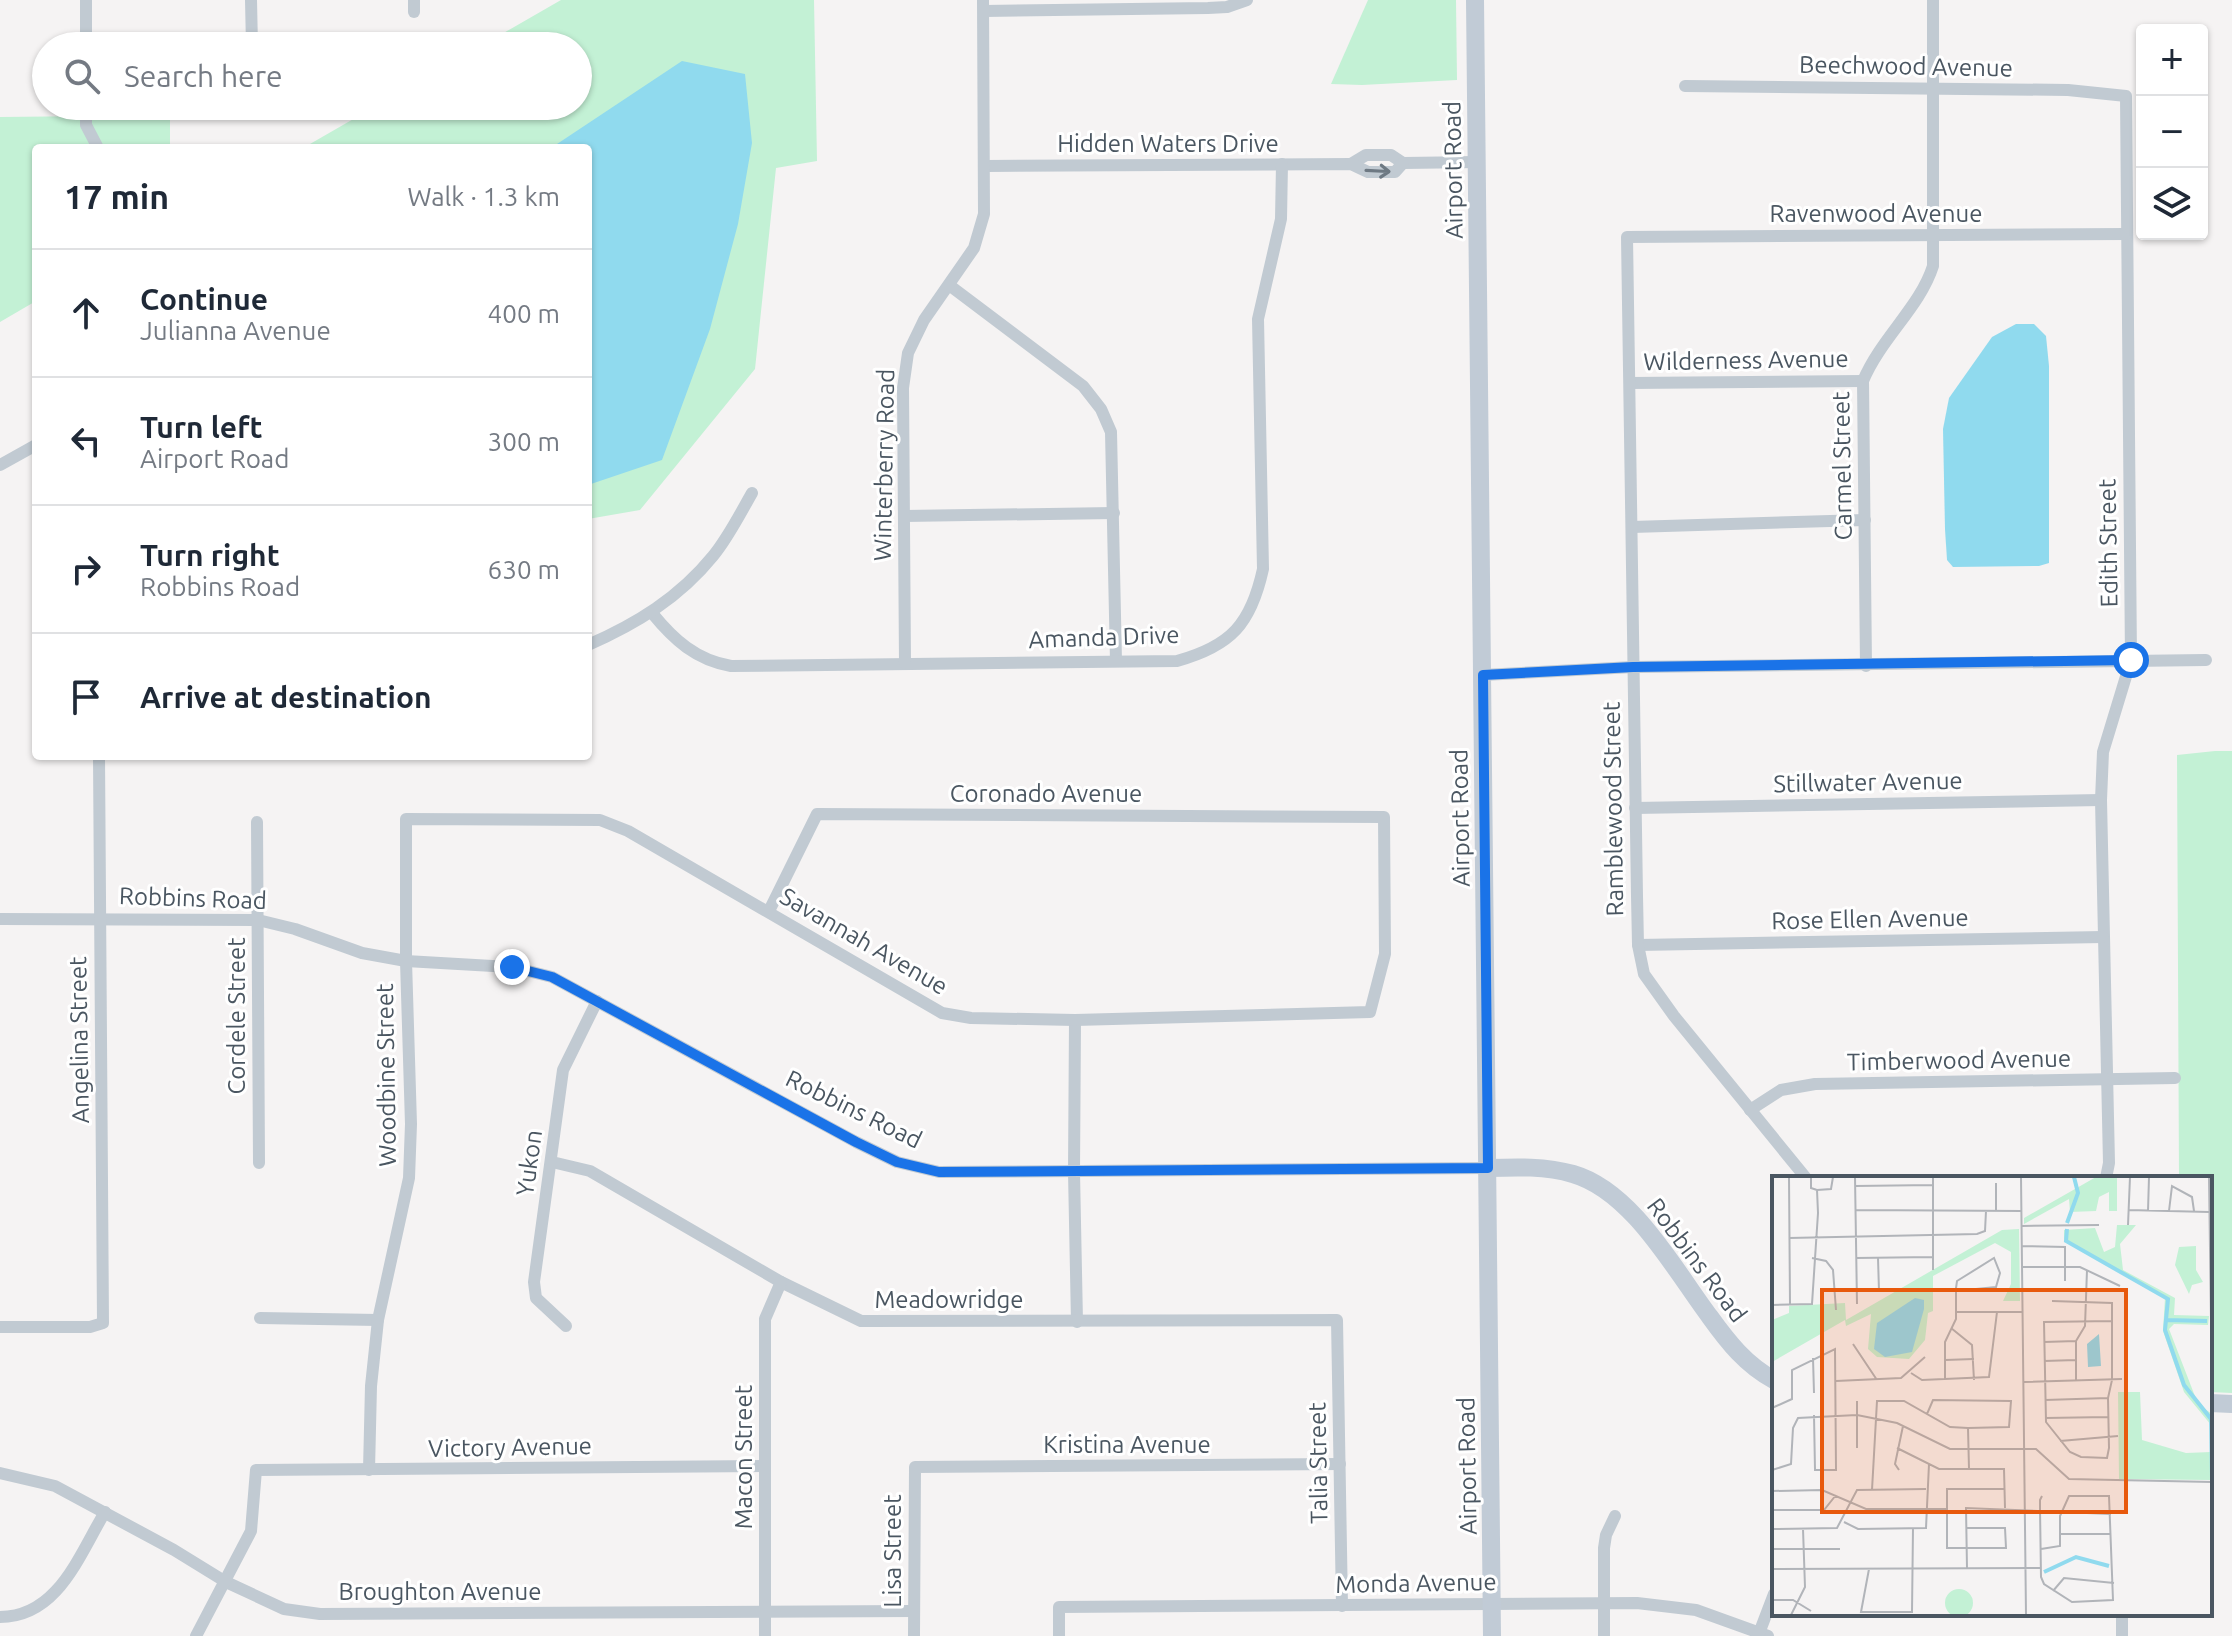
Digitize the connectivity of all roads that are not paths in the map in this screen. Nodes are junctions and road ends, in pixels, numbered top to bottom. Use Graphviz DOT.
graph roads {
  1 [pos="86,0"];
  2 [pos="251,0"];
  3 [pos="1247,0"];
  4 [pos="1475,0"];
  5 [pos="1933,0"];
  6 [pos="984,6"];
  7 [pos="86,32"];
  8 [pos="252,32"];
  9 [pos="1685,86"];
  10 [pos="1933,87"];
  11 [pos="2126,96"];
  12 [pos="86,120"];
  13 [pos="96,144"];
  14 [pos="1477,162"];
  15 [pos="1282,164"];
  16 [pos="986,166"];
  17 [pos="2126,234"];
  18 [pos="1934,235"];
  19 [pos="1627,237"];
  20 [pos="949,285"];
  21 [pos="1863,381"];
  22 [pos="1630,383"];
  23 [pos="32,447"];
  24 [pos="0,465"];
  25 [pos="752,493"];
  26 [pos="1114,513"];
  27 [pos="904,516"];
  28 [pos="1865,520"];
  29 [pos="1632,527"];
  30 [pos="652,613"];
  31 [pos="592,643"];
  32 [pos="2131,660"];
  33 [pos="2206,660"];
  34 [pos="1116,661"];
  35 [pos="905,663"];
  36 [pos="1866,666"];
  37 [pos="1633,667"];
  38 [pos="1483,675"];
  39 [pos="99,760"];
  40 [pos="2101,800"];
  41 [pos="1635,808"];
  42 [pos="406,819"];
  43 [pos="257,822"];
  44 [pos="769,911"];
  45 [pos="0,919"];
  46 [pos="100,919"];
  47 [pos="258,920"];
  48 [pos="2103,937"];
  49 [pos="1638,945"];
  50 [pos="406,961"];
  51 [pos="597,1001"];
  52 [pos="1370,1012"];
  53 [pos="1075,1020"];
  54 [pos="2175,1078"];
  55 [pos="2108,1079"];
  56 [pos="1750,1110"];
  57 [pos="552,1162"];
  58 [pos="259,1163"];
  59 [pos="1488,1168"];
  60 [pos="1074,1172"];
  61 [pos="1804,1176"];
  62 [pos="2106,1176"];
  63 [pos="781,1282"];
  64 [pos="260,1318"];
  65 [pos="378,1320"];
  66 [pos="1337,1320"];
  67 [pos="1077,1322"];
  68 [pos="566,1326"];
  69 [pos="0,1327"];
  70 [pos="1772,1379"];
  71 [pos="2212,1403"];
  72 [pos="2232,1404"];
  73 [pos="1340,1464"];
  74 [pos="764,1466"];
  75 [pos="915,1467"];
  76 [pos="369,1470"];
  77 [pos="0,1473"];
  78 [pos="105,1512"];
  79 [pos="1615,1516"];
  80 [pos="226,1582"];
  81 [pos="1772,1601"];
  82 [pos="1492,1604"];
  83 [pos="1604,1604"];
  84 [pos="1342,1606"];
  85 [pos="765,1610"];
  86 [pos="913,1611"];
  87 [pos="0,1617"];
  88 [pos="1762,1635"];
  89 [pos="196,1636"];
  90 [pos="765,1636"];
  91 [pos="914,1636"];
  92 [pos="1059,1636"];
  93 [pos="1492,1636"];
  94 [pos="1604,1636"];
  1 -- 7 [label="street"];
  2 -- 8 [label="street"];
  3 -- 6 [label="street"];
  4 -- 14 [label="main road, Airport Road"];
  5 -- 10 [label="street, Carmel Street"];
  6 -- 16 [label="street, Winterberry Road"];
  9 -- 10 [label="street, Beechwood Avenue"];
  10 -- 11 [label="street, Beechwood Avenue"];
  10 -- 18 [label="street, Carmel Street"];
  11 -- 17 [label="street, Edith Street"];
  12 -- 13 [label="street"];
  14 -- 15 [label="street, Hidden Waters Drive"];
  14 -- 38 [label="main road, Airport Road"];
  15 -- 16 [label="street, Hidden Waters Drive"];
  15 -- 34 [label="street, Amanda Drive"];
  16 -- 20 [label="street, Winterberry Road"];
  17 -- 18 [label="street, Ravenwood Avenue"];
  17 -- 32 [label="street, Edith Street"];
  18 -- 19 [label="street, Ravenwood Avenue"];
  18 -- 21 [label="street, Carmel Street"];
  19 -- 22 [label="street, Ramblewood Street"];
  20 -- 26 [label="street"];
  20 -- 27 [label="street, Winterberry Road"];
  21 -- 22 [label="street, Wilderness Avenue"];
  21 -- 28 [label="street, Carmel Street"];
  22 -- 29 [label="street, Ramblewood Street"];
  23 -- 24 [label="street"];
  25 -- 30 [label="street"];
  26 -- 27 [label="street"];
  26 -- 34 [label="street"];
  27 -- 35 [label="street, Winterberry Road"];
  28 -- 29 [label="street"];
  28 -- 36 [label="street, Carmel Street"];
  29 -- 37 [label="street, Ramblewood Street"];
  30 -- 31 [label="street"];
  30 -- 35 [label="street, Amanda Drive"];
  32 -- 33 [label="street"];
  32 -- 36 [label="street"];
  32 -- 40 [label="street, Edith Street"];
  34 -- 35 [label="street, Amanda Drive"];
  36 -- 37 [label="street"];
  37 -- 38 [label="street"];
  37 -- 41 [label="street, Ramblewood Street"];
  38 -- 59 [label="main road, Airport Road"];
  39 -- 46 [label="street, Angelina Street"];
  40 -- 41 [label="street, Stillwater Avenue"];
  40 -- 48 [label="street, Edith Street"];
  41 -- 49 [label="street, Ramblewood Street"];
  42 -- 44 [label="street, Savannah Avenue"];
  42 -- 50 [label="street, Woodbine Street"];
  43 -- 47 [label="street, Cordele Street"];
  44 -- 52 [label="street, Coronado Avenue"];
  44 -- 53 [label="street, Savannah Avenue"];
  45 -- 46 [label="street, Robbins Road"];
  46 -- 47 [label="street, Robbins Road"];
  46 -- 69 [label="street, Angelina Street"];
  47 -- 50 [label="street, Robbins Road"];
  47 -- 58 [label="street, Cordele Street"];
  48 -- 49 [label="street, Rose Ellen Avenue"];
  48 -- 55 [label="street, Edith Street"];
  49 -- 56 [label="street, Ramblewood Street"];
  50 -- 51 [label="street, Robbins Road"];
  50 -- 65 [label="street, Woodbine Street"];
  51 -- 57 [label="street, Yukon"];
  51 -- 60 [label="street, Robbins Road"];
  52 -- 53 [label="street, Savannah Avenue"];
  53 -- 60 [label="street"];
  54 -- 55 [label="street, Timberwood Avenue"];
  55 -- 56 [label="street, Timberwood Avenue"];
  55 -- 62 [label="street, Edith Street"];
  56 -- 61 [label="street, Ramblewood Street"];
  57 -- 63 [label="street, Meadowridge"];
  57 -- 68 [label="street, Yukon"];
  59 -- 60 [label="street, Robbins Road"];
  59 -- 70 [label="main road, Robbins Road"];
  59 -- 82 [label="main road, Airport Road"];
  60 -- 67 [label="street"];
  63 -- 67 [label="street, Meadowridge"];
  63 -- 74 [label="street, Macon Street"];
  64 -- 65 [label="street"];
  65 -- 76 [label="street, Woodbine Street"];
  66 -- 67 [label="street, Meadowridge"];
  66 -- 73 [label="street, Talia Street"];
  71 -- 72 [label="main road"];
  73 -- 75 [label="street, Kristina Avenue"];
  73 -- 84 [label="street, Talia Street"];
  74 -- 76 [label="street, Victory Avenue"];
  74 -- 85 [label="street, Macon Street"];
  75 -- 86 [label="street, Lisa Street"];
  76 -- 80 [label="street, Victory Avenue"];
  77 -- 78 [label="street, Broughton Avenue"];
  78 -- 80 [label="street, Broughton Avenue"];
  78 -- 87 [label="street"];
  79 -- 83 [label="street"];
  80 -- 85 [label="street, Broughton Avenue"];
  80 -- 89 [label="street"];
  81 -- 88 [label="street"];
  82 -- 83 [label="street, Monda Avenue"];
  82 -- 84 [label="street, Monda Avenue"];
  82 -- 93 [label="main road, Airport Road"];
  83 -- 88 [label="street, Monda Avenue"];
  83 -- 94 [label="street"];
  84 -- 92 [label="street, Monda Avenue"];
  85 -- 86 [label="street, Broughton Avenue"];
  85 -- 90 [label="street, Macon Street"];
  86 -- 91 [label="street, Lisa Street"];
}
